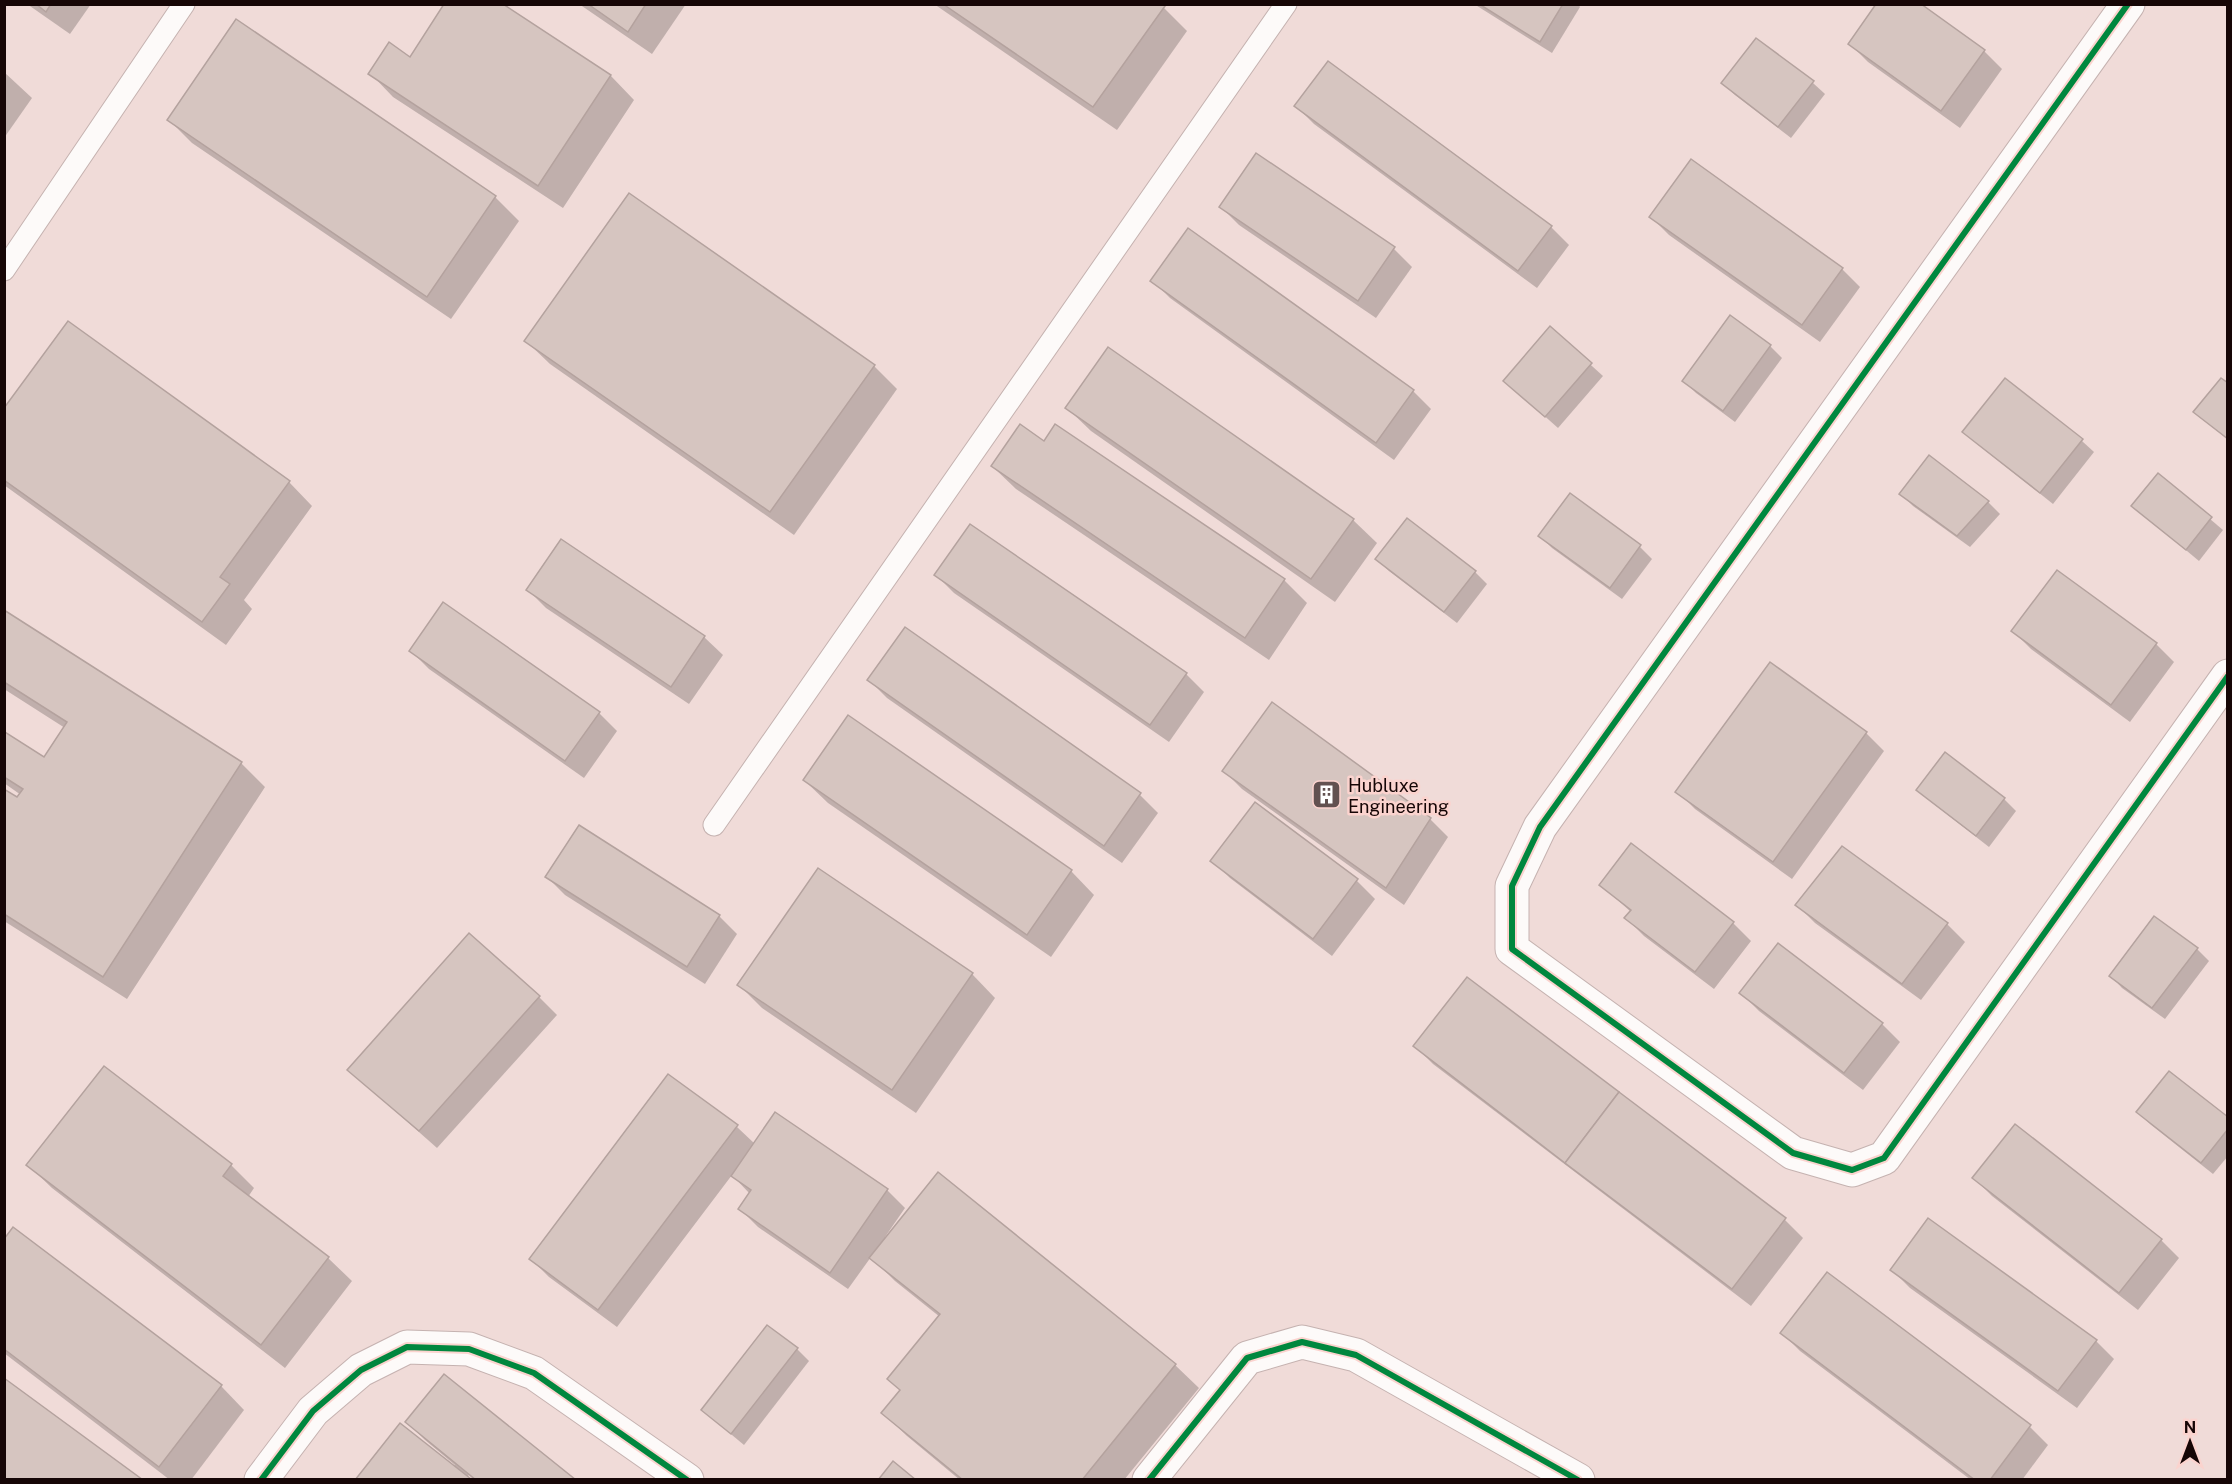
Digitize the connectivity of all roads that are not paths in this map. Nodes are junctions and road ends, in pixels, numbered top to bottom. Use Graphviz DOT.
graph roads {
  1 [pos="184,4"];
  2 [pos="1286,4"];
  3 [pos="2128,4"];
  4 [pos="4,270"];
  5 [pos="2228,676"];
  6 [pos="714,825"];
  7 [pos="261,1479"];
  8 [pos="687,1479"];
  9 [pos="1149,1479"];
  10 [pos="1578,1479"];
  1 -- 4 [label="lane"];
  2 -- 6 [label="lane"];
  3 -- 5 [label="street"];
  7 -- 8 [label="street"];
  9 -- 10 [label="street"];
}
